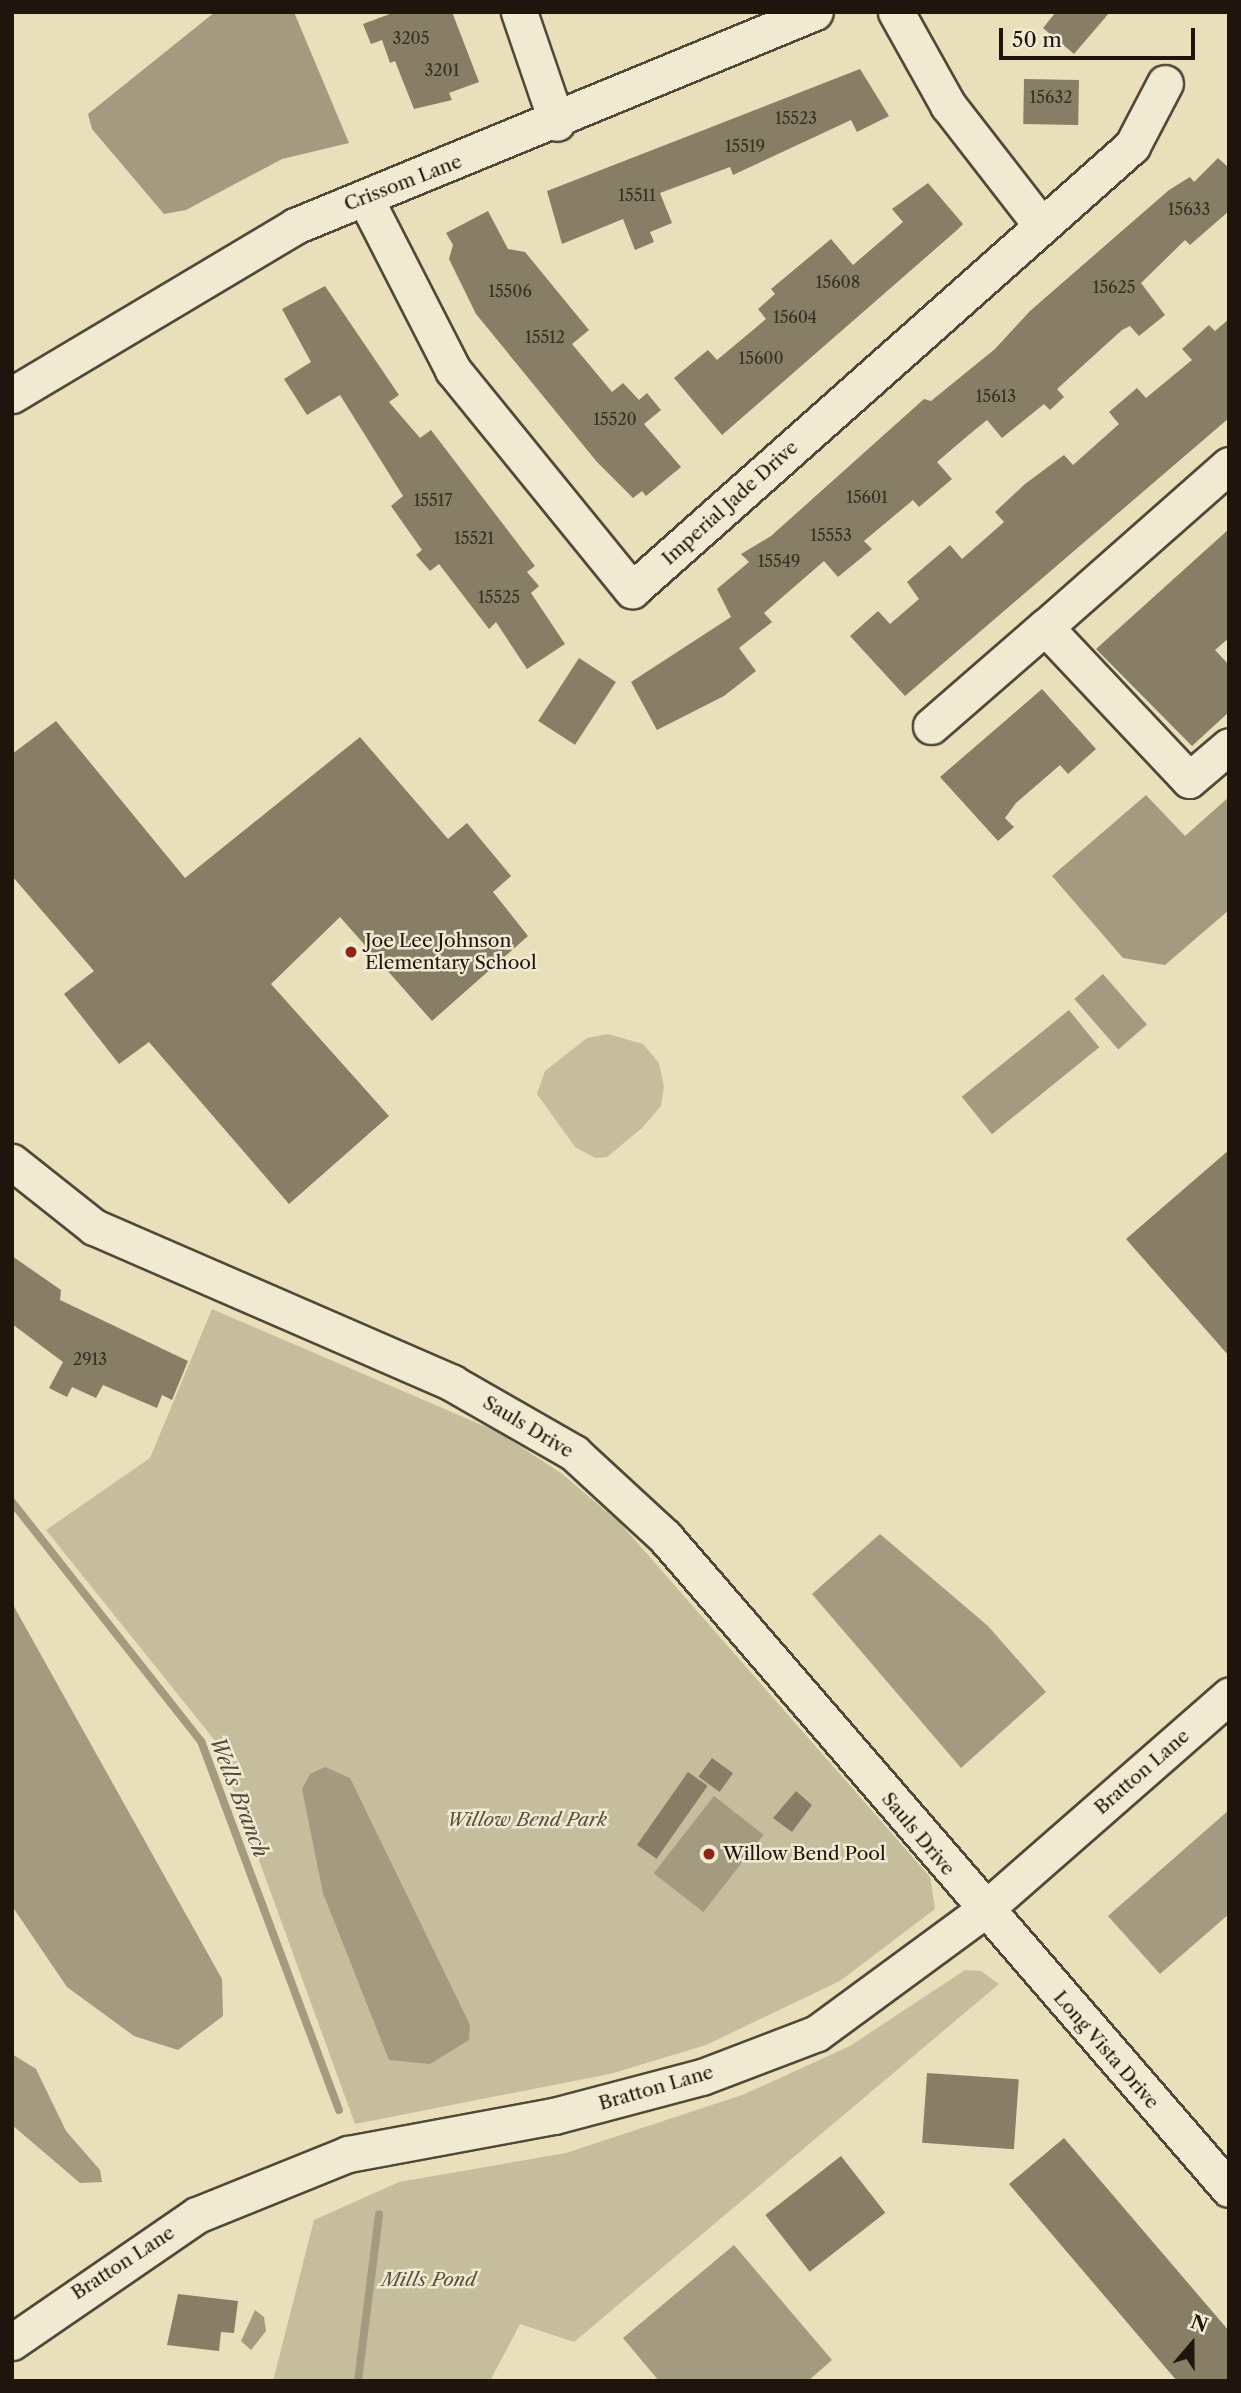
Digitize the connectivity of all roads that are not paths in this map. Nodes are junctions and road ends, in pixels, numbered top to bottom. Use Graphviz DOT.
graph roads {
  1 [pos="519,12"];
  2 [pos="814,12"];
  3 [pos="896,12"];
  4 [pos="1165,83"];
  5 [pos="557,123"];
  6 [pos="365,198"];
  7 [pos="1042,226"];
  8 [pos="12,395"];
  9 [pos="1229,465"];
  10 [pos="1045,627"];
  11 [pos="931,726"];
  12 [pos="1229,746"];
  13 [pos="12,1162"];
  14 [pos="1229,1696"];
  15 [pos="983,1911"];
  16 [pos="1229,2189"];
  17 [pos="12,2342"];
  1 -- 5 [label="street"];
  2 -- 5 [label="street, Crissom Lane"];
  3 -- 7 [label="street"];
  4 -- 7 [label="street, Imperial Jade Drive"];
  5 -- 6 [label="street, Crissom Lane"];
  6 -- 7 [label="street, Imperial Jade Drive"];
  6 -- 8 [label="street, Crissom Lane"];
  9 -- 10 [label="street"];
  10 -- 11 [label="street"];
  10 -- 12 [label="street"];
  13 -- 15 [label="street, Sauls Drive"];
  14 -- 15 [label="street, Bratton Lane"];
  15 -- 16 [label="street, Long Vista Drive"];
  15 -- 17 [label="street, Bratton Lane"];
}
